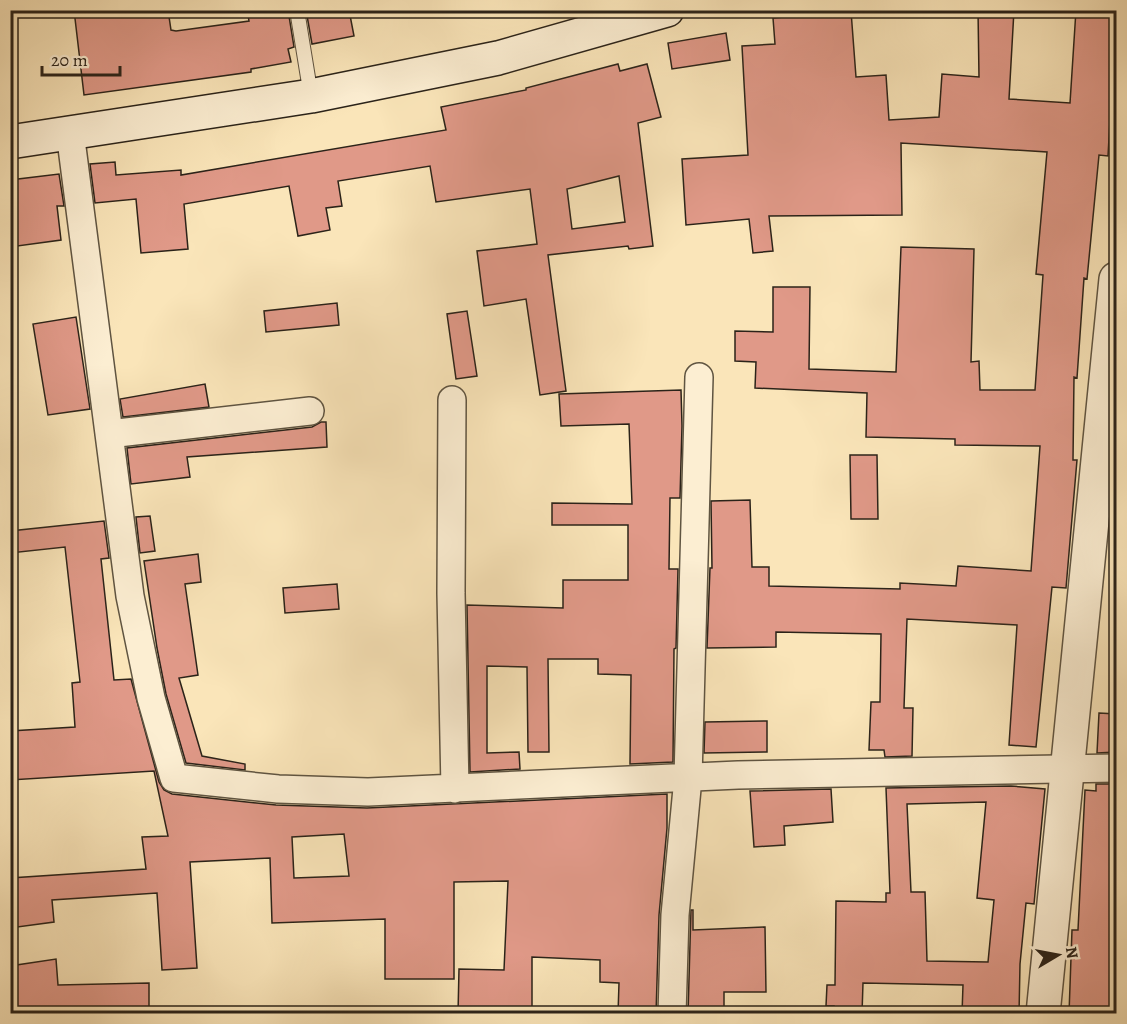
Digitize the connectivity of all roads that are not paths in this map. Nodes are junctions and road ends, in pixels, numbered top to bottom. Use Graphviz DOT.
graph roads {
  1 [pos="297,10"];
  2 [pos="667,10"];
  3 [pos="311,96"];
  4 [pos="69,132"];
  5 [pos="10,142"];
  6 [pos="1116,279"];
  7 [pos="699,378"];
  8 [pos="452,400"];
  9 [pos="310,411"];
  10 [pos="109,434"];
  11 [pos="1116,768"];
  12 [pos="1069,769"];
  13 [pos="688,778"];
  14 [pos="455,789"];
  15 [pos="672,1014"];
  16 [pos="1043,1014"];
  1 -- 3 [label="lane"];
  2 -- 3 [label="street"];
  3 -- 4 [label="street"];
  4 -- 5 [label="street"];
  4 -- 10 [label="street"];
  6 -- 12 [label="street"];
  7 -- 13 [label="street"];
  8 -- 14 [label="street"];
  9 -- 10 [label="street"];
  10 -- 14 [label="street"];
  11 -- 12 [label="street"];
  12 -- 13 [label="street"];
  12 -- 16 [label="street"];
  13 -- 14 [label="street"];
  13 -- 15 [label="street"];
}
